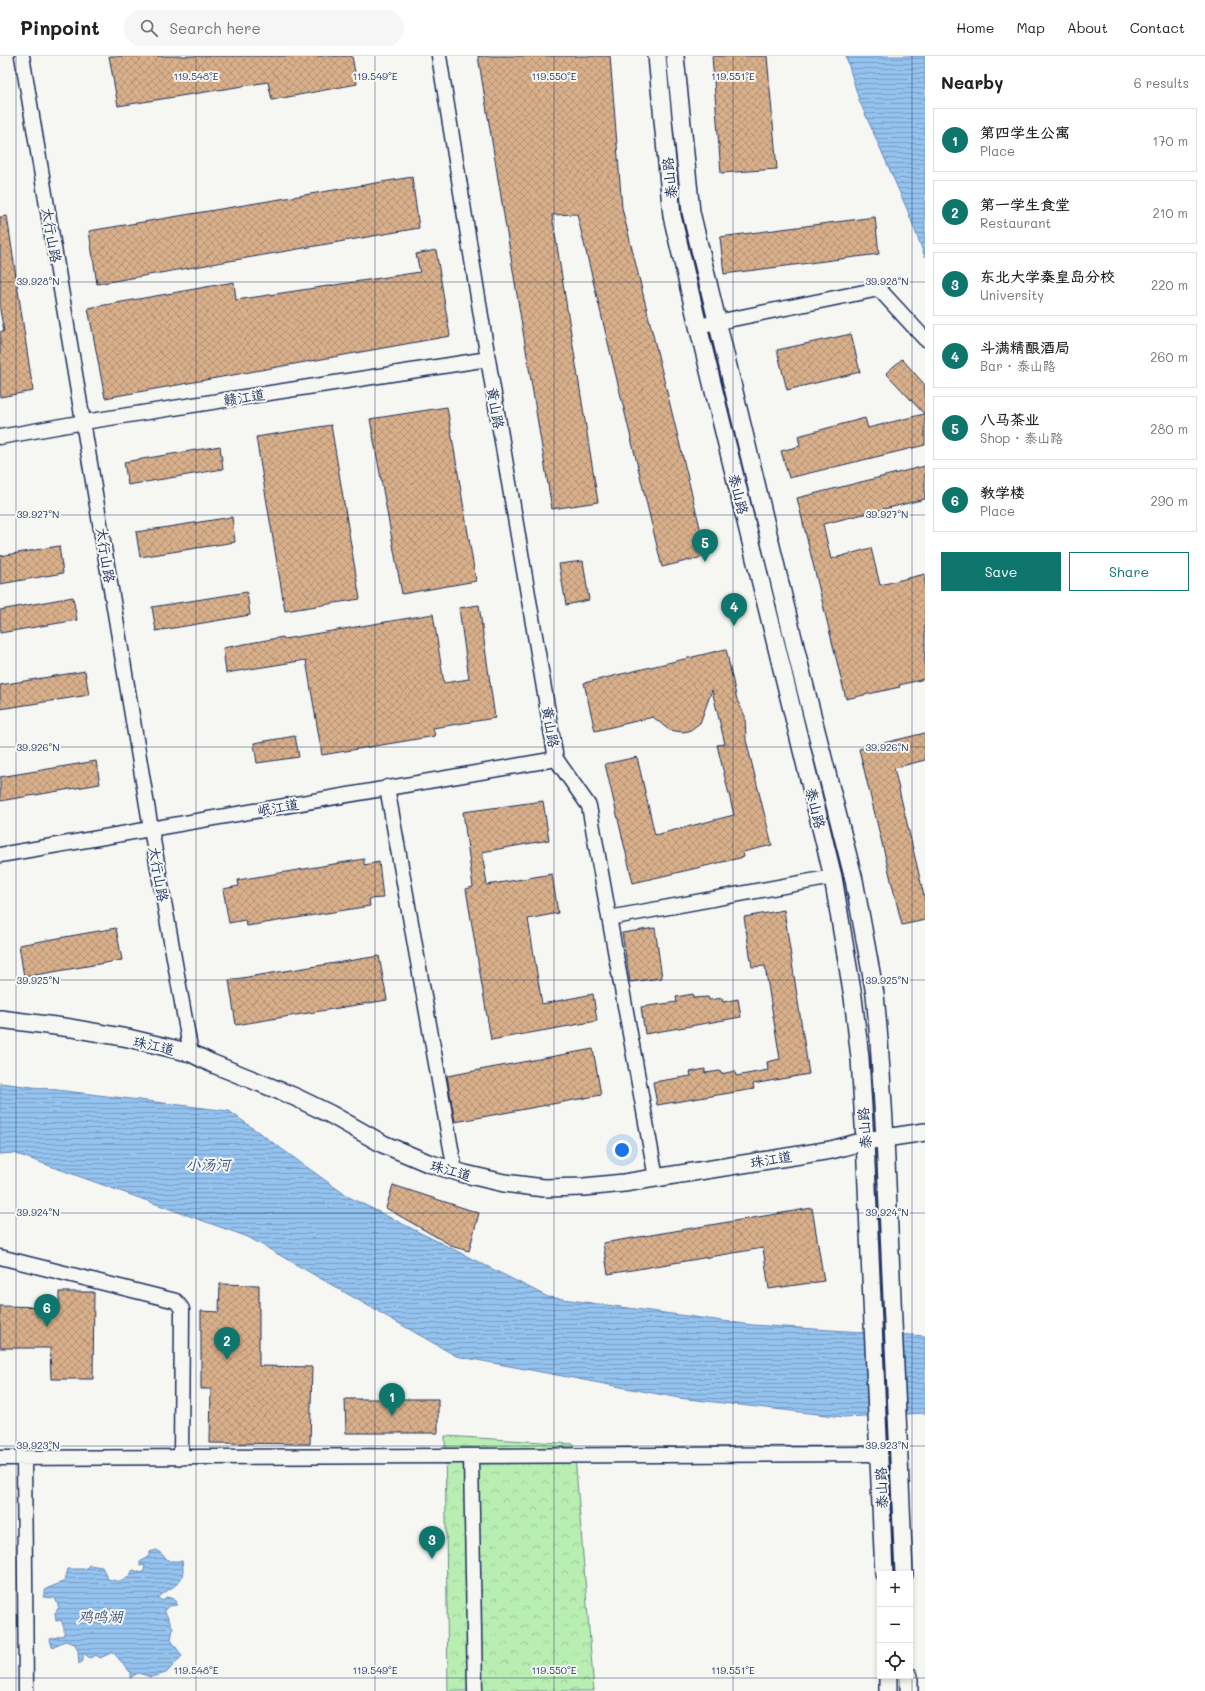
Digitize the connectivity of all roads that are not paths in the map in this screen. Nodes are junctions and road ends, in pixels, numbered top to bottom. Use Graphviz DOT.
graph roads {
  1 [pos="22,56"];
  2 [pos="439,56"];
  3 [pos="657,56"];
  4 [pos="675,56"];
  5 [pos="718,322"];
  6 [pos="698,326"];
  7 [pos="925,338"];
  8 [pos="488,359"];
  9 [pos="84,422"];
  10 [pos="0,437"];
  11 [pos="556,759"];
  12 [pos="387,787"];
  13 [pos="151,829"];
  14 [pos="0,855"];
  15 [pos="833,877"];
  16 [pos="609,918"];
  17 [pos="0,1019"];
  18 [pos="191,1053"];
  19 [pos="925,1132"];
  20 [pos="885,1138"];
  21 [pos="865,1141"];
  22 [pos="455,1171"];
  23 [pos="656,1178"];
  24 [pos="0,1257"];
  25 [pos="879,1454"];
  26 [pos="471,1457"];
  27 [pos="0,1458"];
  28 [pos="24,1458"];
  29 [pos="182,1458"];
  30 [pos="884,1571"];
  31 [pos="904,1571"];
  32 [pos="888,1679"];
  33 [pos="909,1679"];
  34 [pos="26,1691"];
  35 [pos="475,1691"];
  36 [pos="888,1691"];
  37 [pos="909,1691"];
  1 -- 9 [label="street, 太行山路"];
  2 -- 8 [label="street, 黄山路"];
  3 -- 6 [label="street, 泰山路"];
  4 -- 5 [label="street"];
  5 -- 6 [label="street"];
  5 -- 7 [label="street"];
  5 -- 20 [label="street"];
  6 -- 15 [label="street, 泰山路"];
  8 -- 9 [label="street, 赣江道"];
  8 -- 11 [label="street, 黄山路"];
  9 -- 10 [label="street, 赣江道"];
  9 -- 13 [label="street, 太行山路"];
  11 -- 12 [label="street, 岷江道"];
  11 -- 16 [label="street"];
  12 -- 13 [label="street, 岷江道"];
  12 -- 22 [label="street"];
  13 -- 14 [label="street, 岷江道"];
  13 -- 18 [label="street, 太行山路"];
  15 -- 16 [label="street"];
  15 -- 21 [label="street, 泰山路"];
  16 -- 23 [label="street"];
  17 -- 18 [label="street, 珠江道"];
  18 -- 22 [label="street, 珠江道"];
  19 -- 20 [label="street, 珠江道"];
  20 -- 21 [label="street, 珠江道"];
  20 -- 31 [label="street"];
  21 -- 23 [label="street, 珠江道"];
  21 -- 25 [label="street, 泰山路"];
  22 -- 23 [label="street, 珠江道"];
  24 -- 29 [label="street"];
  25 -- 26 [label="street"];
  25 -- 30 [label="street, 泰山路"];
  26 -- 29 [label="street"];
  26 -- 35 [label="street"];
  27 -- 28 [label="street"];
  28 -- 29 [label="street"];
  28 -- 34 [label="street"];
  32 -- 36 [label="street"];
  33 -- 37 [label="street"];
}
